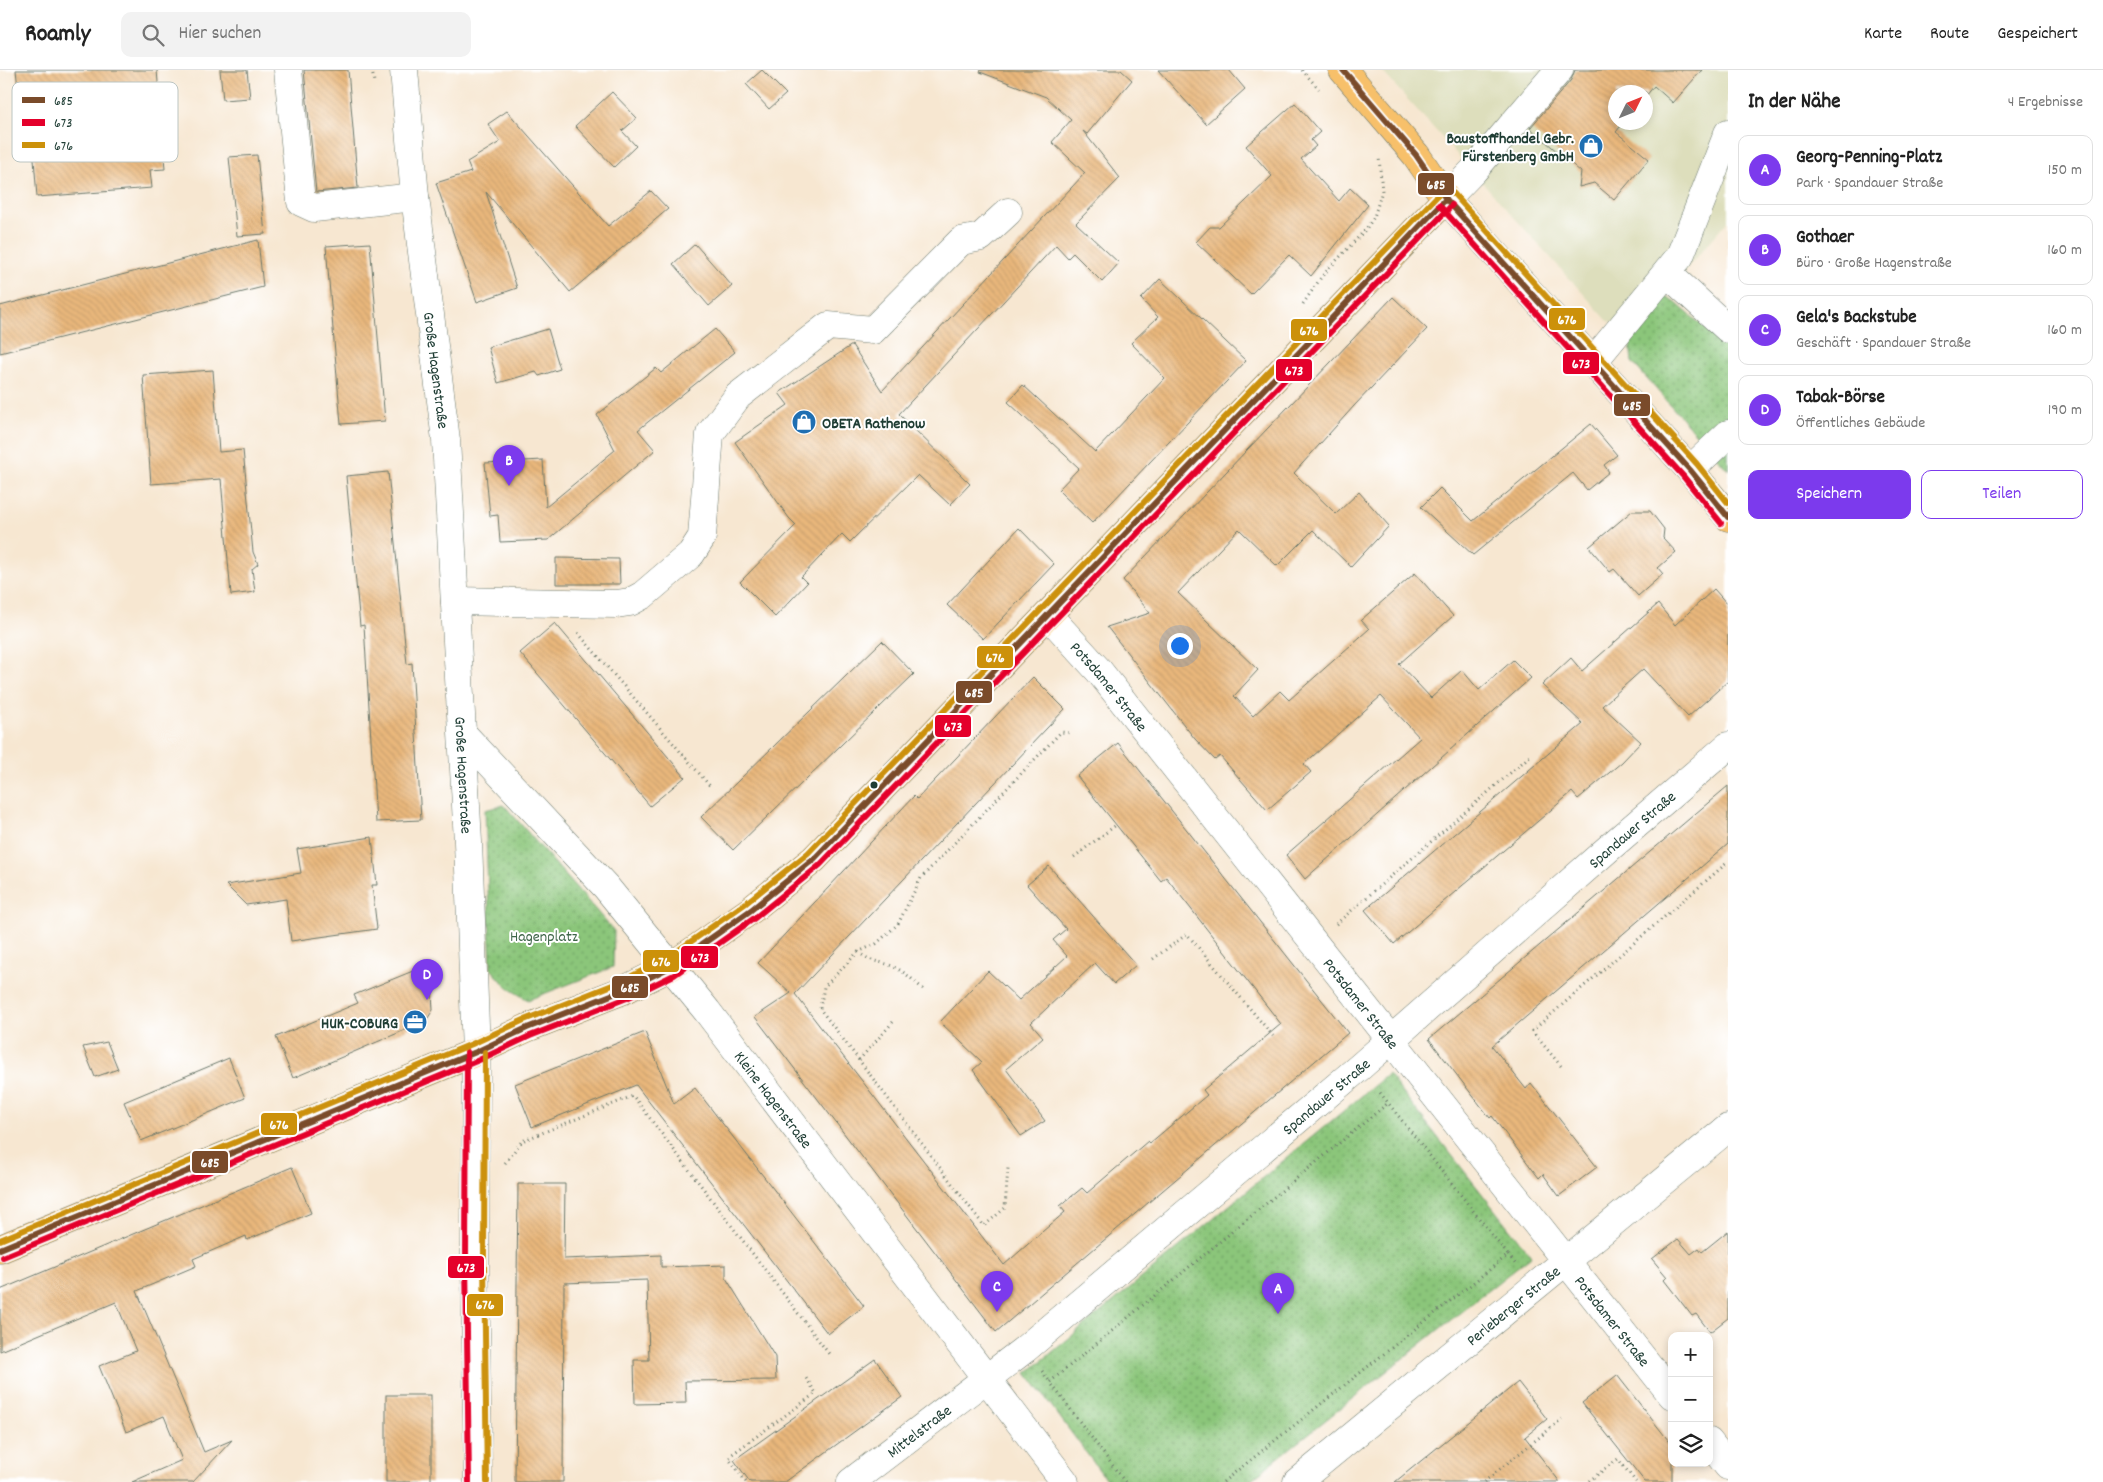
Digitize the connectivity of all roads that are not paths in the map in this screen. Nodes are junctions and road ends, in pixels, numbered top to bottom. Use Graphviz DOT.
graph roads {
  1 [pos="288,70"];
  2 [pos="404,70"];
  3 [pos="1343,70"];
  4 [pos="1559,70"];
  5 [pos="1728,133"];
  6 [pos="415,197"];
  7 [pos="1446,199"];
  8 [pos="1008,212"];
  9 [pos="1667,273"];
  10 [pos="1728,329"];
  11 [pos="1593,362"];
  12 [pos="1728,434"];
  13 [pos="1690,470"];
  14 [pos="1728,517"];
  15 [pos="455,601"];
  16 [pos="1048,615"];
  17 [pos="462,734"];
  18 [pos="1728,746"];
  19 [pos="670,966"];
  20 [pos="1391,1039"];
  21 [pos="476,1052"];
  22 [pos="1728,1128"];
  23 [pos="0,1249"];
  24 [pos="1567,1261"];
  25 [pos="986,1378"];
  26 [pos="1668,1390"];
  27 [pos="1713,1447"];
  28 [pos="1728,1466"];
  29 [pos="478,1482"];
  30 [pos="851,1482"];
  31 [pos="1065,1482"];
  32 [pos="1298,1482"];
  1 -- 6 [label="street"];
  2 -- 6 [label="street, Große Hagenstraße"];
  3 -- 7 [label="main road"];
  4 -- 7 [label="street"];
  5 -- 9 [label="street"];
  6 -- 15 [label="street, Große Hagenstraße"];
  7 -- 11 [label="main road"];
  7 -- 16 [label="main road"];
  8 -- 15 [label="street"];
  9 -- 10 [label="street"];
  9 -- 11 [label="street"];
  11 -- 13 [label="main road"];
  12 -- 13 [label="street"];
  13 -- 14 [label="main road"];
  15 -- 17 [label="street, Große Hagenstraße"];
  16 -- 19 [label="main road"];
  16 -- 20 [label="street, Potsdamer Straße"];
  17 -- 19 [label="street, Kleine Hagenstraße"];
  17 -- 21 [label="street, Große Hagenstraße"];
  18 -- 20 [label="street, Spandauer Straße"];
  19 -- 21 [label="main road"];
  19 -- 25 [label="street, Kleine Hagenstraße"];
  20 -- 24 [label="street, Potsdamer Straße"];
  20 -- 25 [label="street, Spandauer Straße"];
  21 -- 23 [label="main road"];
  21 -- 29 [label="street, Große Hagenstraße"];
  22 -- 24 [label="street, Perleberger Straße"];
  24 -- 26 [label="street, Potsdamer Straße"];
  24 -- 32 [label="street, Perleberger Straße"];
  25 -- 30 [label="street, Mittelstraße"];
  25 -- 31 [label="street, Kleine Hagenstraße"];
  27 -- 28 [label="street"];
}
